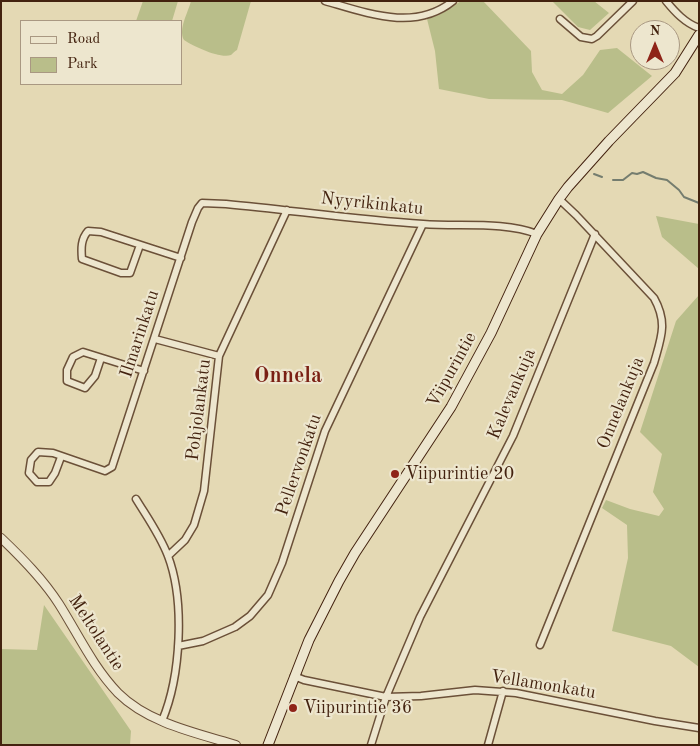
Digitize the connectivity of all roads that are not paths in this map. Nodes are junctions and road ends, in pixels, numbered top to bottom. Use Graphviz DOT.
graph roads {
  1 [pos="325,1"];
  2 [pos="453,1"];
  3 [pos="633,1"];
  4 [pos="666,1"];
  5 [pos="560,19"];
  6 [pos="699,28"];
  7 [pos="699,36"];
  8 [pos="559,199"];
  9 [pos="202,203"];
  10 [pos="287,210"];
  11 [pos="423,224"];
  12 [pos="537,234"];
  13 [pos="595,234"];
  14 [pos="140,245"];
  15 [pos="181,258"];
  16 [pos="155,339"];
  17 [pos="219,356"];
  18 [pos="101,358"];
  19 [pos="144,371"];
  20 [pos="62,457"];
  21 [pos="136,499"];
  22 [pos="1,538"];
  23 [pos="168,556"];
  24 [pos="540,645"];
  25 [pos="178,646"];
  26 [pos="294,676"];
  27 [pos="503,691"];
  28 [pos="386,697"];
  29 [pos="162,721"];
  30 [pos="699,728"];
  31 [pos="236,745"];
  32 [pos="268,745"];
  33 [pos="371,745"];
  34 [pos="488,745"];
  1 -- 2 [label="street"];
  3 -- 5 [label="street"];
  4 -- 6 [label="street"];
  7 -- 8 [label="main road, Viipurintie"];
  8 -- 12 [label="main road, Viipurintie"];
  8 -- 13 [label="street, Onnelankuja"];
  9 -- 10 [label="street, Nyyrikinkatu"];
  9 -- 15 [label="street, Ilmarinkatu"];
  10 -- 11 [label="street, Nyyrikinkatu"];
  10 -- 17 [label="street, Pohjolankatu"];
  11 -- 12 [label="street, Nyyrikinkatu"];
  11 -- 25 [label="street, Pellervonkatu"];
  12 -- 26 [label="main road, Viipurintie"];
  13 -- 24 [label="street, Onnelankuja"];
  13 -- 28 [label="street, Kalevankuja"];
  14 -- 14 [label="street"];
  14 -- 15 [label="street"];
  15 -- 16 [label="street, Ilmarinkatu"];
  16 -- 17 [label="street"];
  16 -- 19 [label="street, Ilmarinkatu"];
  17 -- 23 [label="street, Pohjolankatu"];
  18 -- 18 [label="street"];
  18 -- 19 [label="street"];
  19 -- 20 [label="street, Ilmarinkatu"];
  20 -- 20 [label="street"];
  21 -- 23 [label="street"];
  22 -- 29 [label="street, Meltolantie"];
  23 -- 25 [label="street"];
  25 -- 29 [label="street"];
  26 -- 28 [label="street, Vellamonkatu"];
  26 -- 32 [label="main road, Viipurintie"];
  27 -- 28 [label="street, Vellamonkatu"];
  27 -- 30 [label="street, Vellamonkatu"];
  27 -- 34 [label="street"];
  28 -- 33 [label="street, Kalevankuja"];
  29 -- 31 [label="street, Meltolantie"];
}
